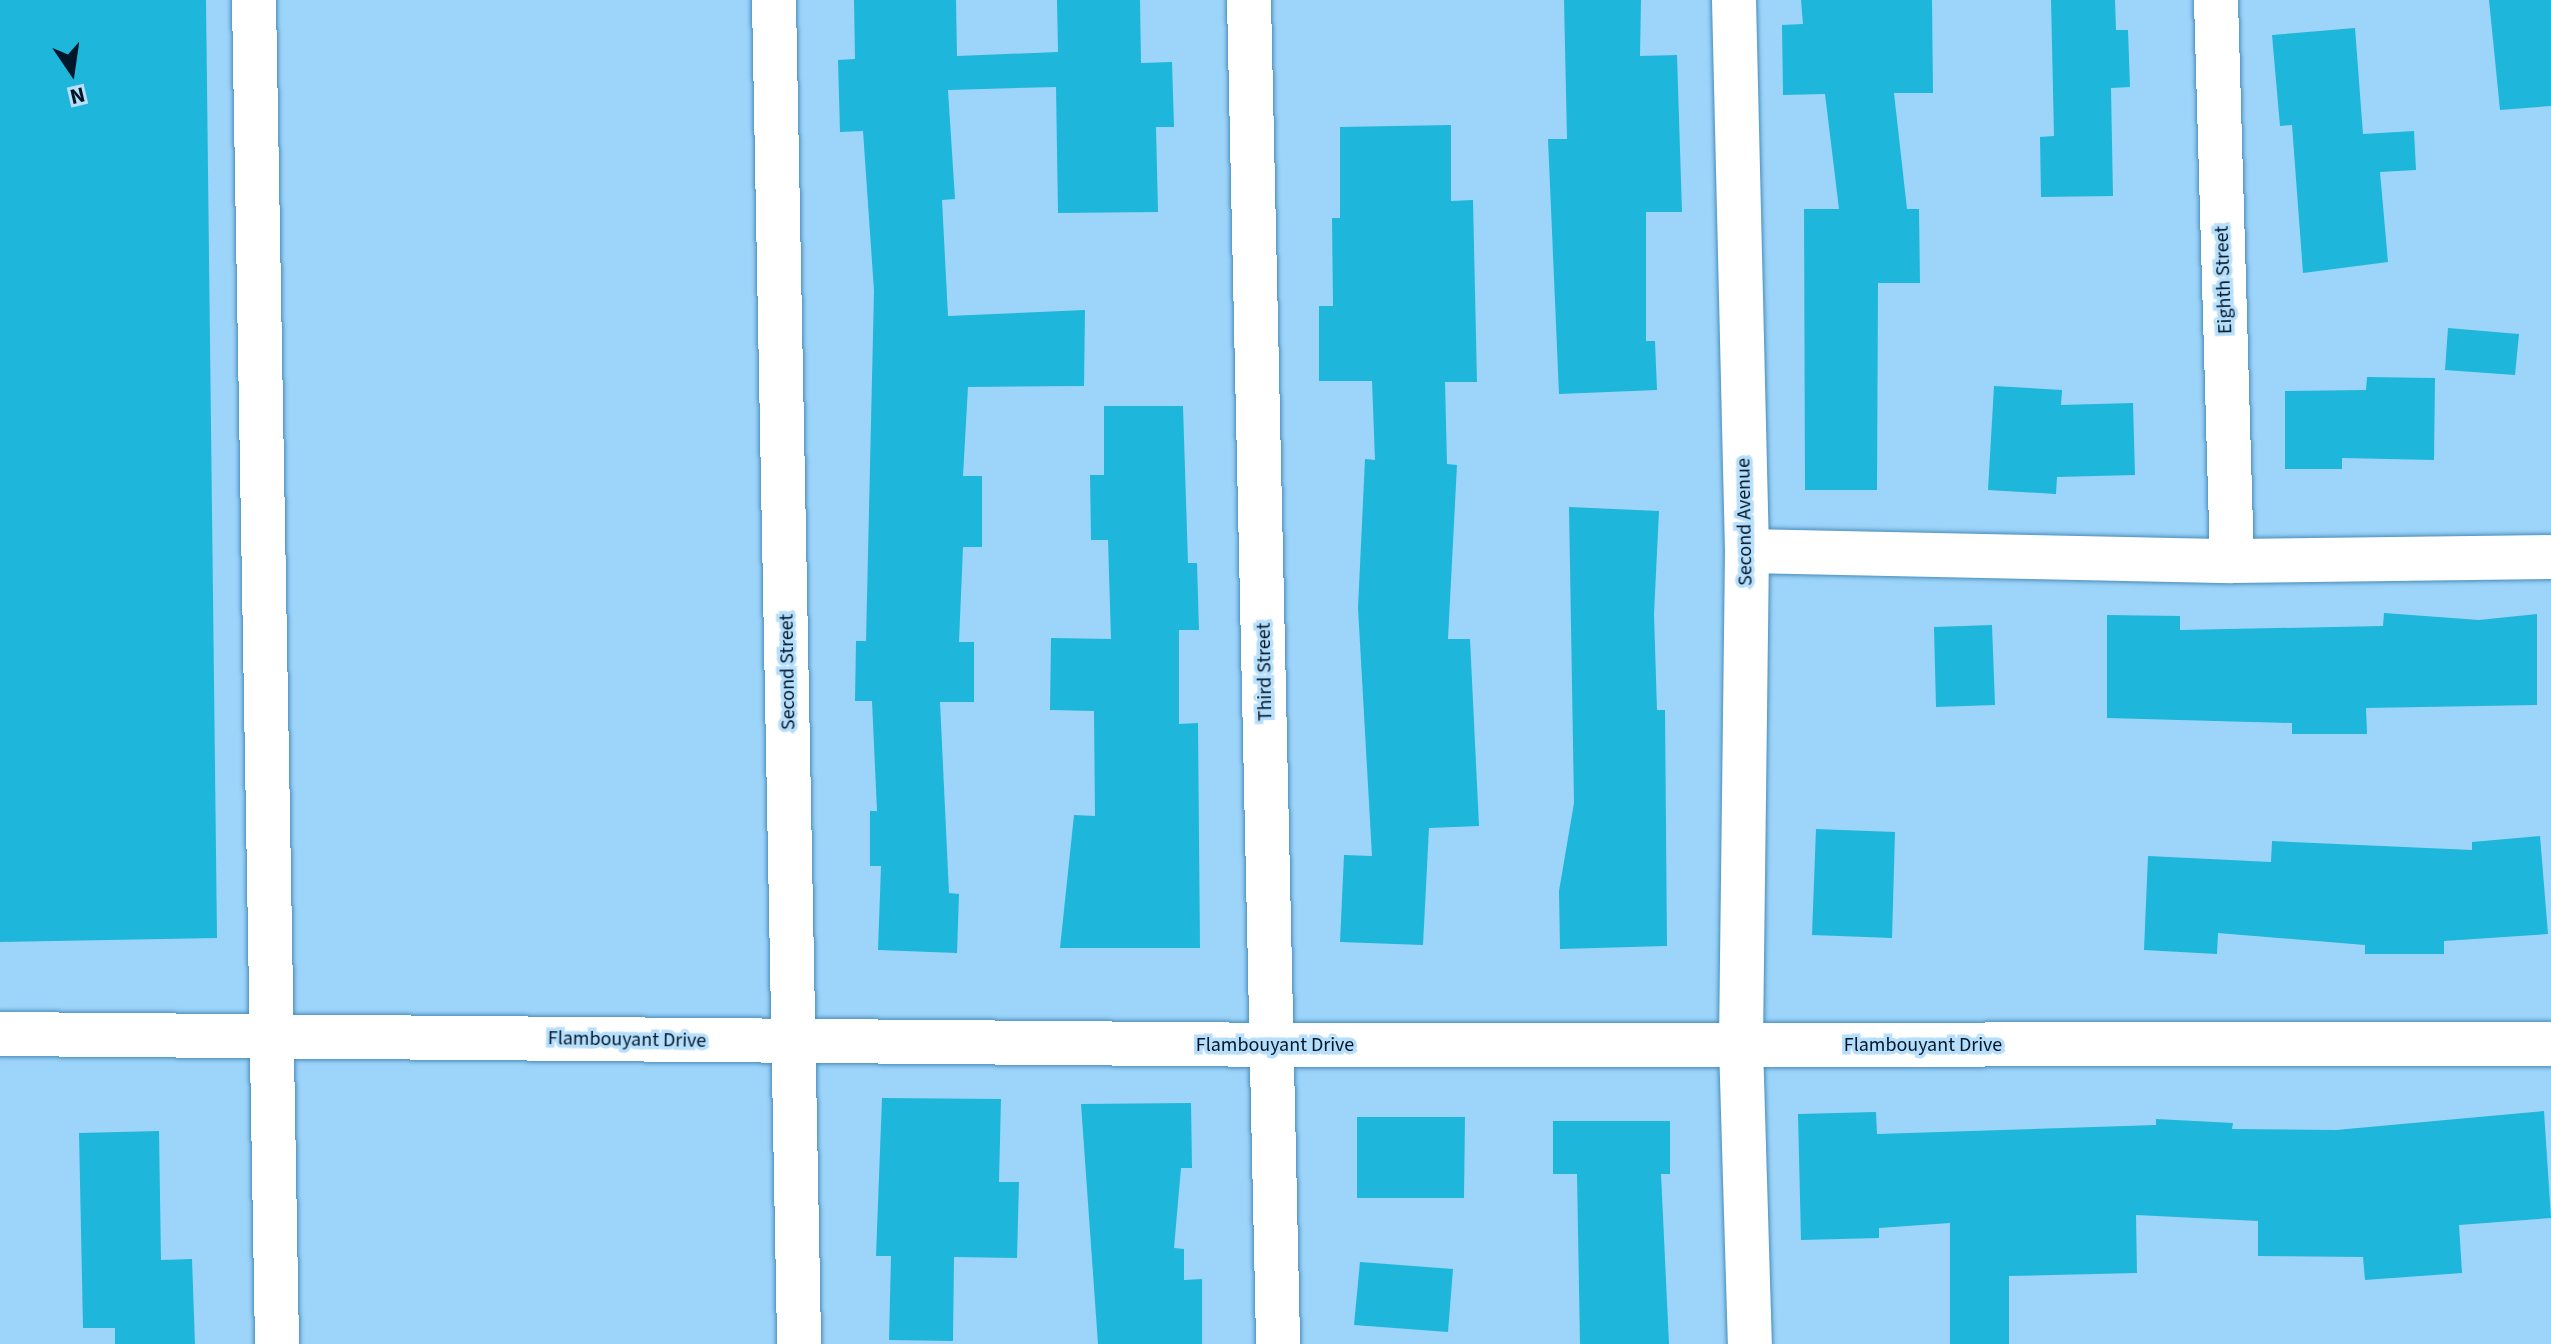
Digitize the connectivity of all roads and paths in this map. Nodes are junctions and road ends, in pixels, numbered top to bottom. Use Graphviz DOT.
graph roads {
  1 [pos="254,0"];
  2 [pos="774,0"];
  3 [pos="1249,0"];
  4 [pos="1734,0"];
  5 [pos="2216,0"];
  6 [pos="1747,551"];
  7 [pos="2551,557"];
  8 [pos="2232,561"];
  9 [pos="0,1034"];
  10 [pos="272,1035"];
  11 [pos="796,1042"];
  12 [pos="2551,1044"];
  13 [pos="1274,1045"];
  14 [pos="1741,1045"];
  15 [pos="277,1344"];
  16 [pos="799,1344"];
  17 [pos="1278,1344"];
  18 [pos="1750,1344"];
  1 -- 10 [label="street"];
  2 -- 11 [label="street, Second Street"];
  3 -- 13 [label="street, Third Street"];
  4 -- 6 [label="street, Second Avenue"];
  5 -- 8 [label="street, Eighth Street"];
  6 -- 8 [label="street"];
  6 -- 14 [label="street, Second Avenue"];
  7 -- 8 [label="street"];
  9 -- 10 [label="street, Flambouyant Drive"];
  10 -- 11 [label="street, Flambouyant Drive"];
  10 -- 15 [label="street"];
  11 -- 13 [label="street, Flambouyant Drive"];
  11 -- 16 [label="street, Second Street"];
  12 -- 14 [label="street, Flambouyant Drive"];
  13 -- 14 [label="street, Flambouyant Drive"];
  13 -- 17 [label="street, Third Street"];
  14 -- 18 [label="street, Second Avenue"];
}
